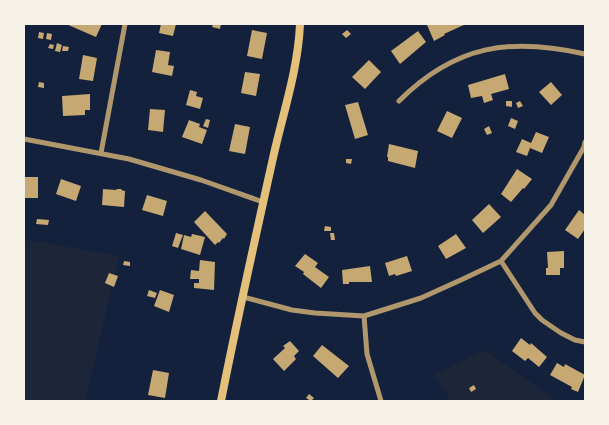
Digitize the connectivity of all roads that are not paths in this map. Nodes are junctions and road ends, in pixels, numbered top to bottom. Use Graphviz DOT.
graph roads {
  1 [pos="125,24"];
  2 [pos="300,24"];
  3 [pos="585,54"];
  4 [pos="399,101"];
  5 [pos="24,139"];
  6 [pos="585,142"];
  7 [pos="101,153"];
  8 [pos="263,202"];
  9 [pos="501,261"];
  10 [pos="242,297"];
  11 [pos="364,316"];
  12 [pos="585,342"];
  13 [pos="221,401"];
  14 [pos="381,401"];
  1 -- 7 [label="street"];
  2 -- 8 [label="main road"];
  3 -- 4 [label="street"];
  5 -- 7 [label="street"];
  6 -- 9 [label="street"];
  7 -- 8 [label="street"];
  8 -- 10 [label="main road"];
  9 -- 11 [label="street"];
  9 -- 12 [label="street"];
  10 -- 11 [label="street"];
  10 -- 13 [label="main road"];
  11 -- 14 [label="street"];
}
